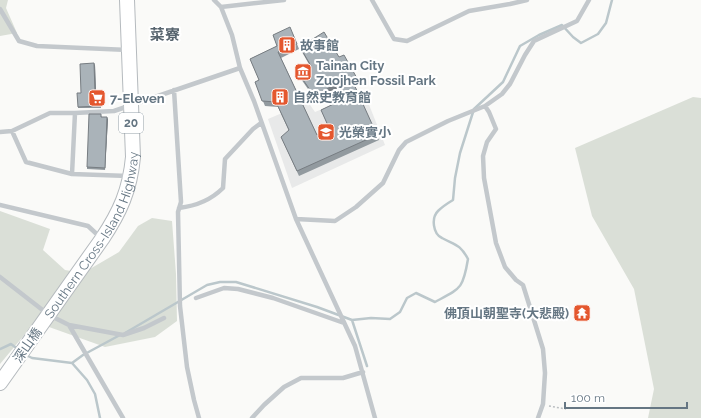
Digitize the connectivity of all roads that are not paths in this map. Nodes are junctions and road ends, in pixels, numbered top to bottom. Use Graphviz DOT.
graph roads {
  1 [pos="127,0"];
  2 [pos="214,0"];
  3 [pos="284,0"];
  4 [pos="372,0"];
  5 [pos="527,0"];
  6 [pos="588,0"];
  7 [pos="221,7"];
  8 [pos="0,9"];
  9 [pos="130,50"];
  10 [pos="240,68"];
  11 [pos="174,90"];
  12 [pos="130,105"];
  13 [pos="485,106"];
  14 [pos="75,113"];
  15 [pos="261,123"];
  16 [pos="12,131"];
  17 [pos="0,132"];
  18 [pos="72,174"];
  19 [pos="131,176"];
  20 [pos="0,205"];
  21 [pos="179,208"];
  22 [pos="296,219"];
  23 [pos="102,239"];
  24 [pos="0,277"];
  25 [pos="196,298"];
  26 [pos="164,318"];
  27 [pos="46,319"];
  28 [pos="344,323"];
  29 [pos="69,325"];
  30 [pos="363,372"];
  31 [pos="0,383"];
  32 [pos="123,418"];
  33 [pos="199,418"];
  34 [pos="252,418"];
  35 [pos="375,418"];
  36 [pos="538,418"];
  1 -- 9 [label="main road, Southern Cross-Island Highway / 20"];
  2 -- 7 [label="lane"];
  3 -- 7 [label="lane"];
  4 -- 5 [label="lane"];
  6 -- 13 [label="lane"];
  7 -- 10 [label="lane"];
  8 -- 9 [label="lane"];
  9 -- 12 [label="main road, Southern Cross-Island Highway / 20"];
  10 -- 11 [label="lane"];
  10 -- 15 [label="lane"];
  11 -- 12 [label="lane"];
  11 -- 21 [label="lane"];
  12 -- 14 [label="lane"];
  12 -- 19 [label="main road, Southern Cross-Island Highway / 20"];
  13 -- 22 [label="lane"];
  13 -- 36 [label="lane"];
  14 -- 16 [label="lane"];
  14 -- 18 [label="lane"];
  15 -- 21 [label="lane"];
  15 -- 22 [label="lane"];
  16 -- 17 [label="lane"];
  16 -- 18 [label="lane"];
  18 -- 19 [label="lane"];
  19 -- 23 [label="main road, Southern Cross-Island Highway / 20"];
  20 -- 23 [label="lane"];
  21 -- 33 [label="lane"];
  22 -- 28 [label="lane"];
  23 -- 27 [label="main road, Southern Cross-Island Highway / 20"];
  24 -- 27 [label="lane"];
  25 -- 28 [label="lane"];
  26 -- 29 [label="lane"];
  27 -- 29 [label="lane"];
  27 -- 31 [label="main road, 深山橋 / 20"];
  28 -- 30 [label="lane"];
  29 -- 32 [label="lane"];
  30 -- 34 [label="lane"];
  30 -- 35 [label="lane"];
}
